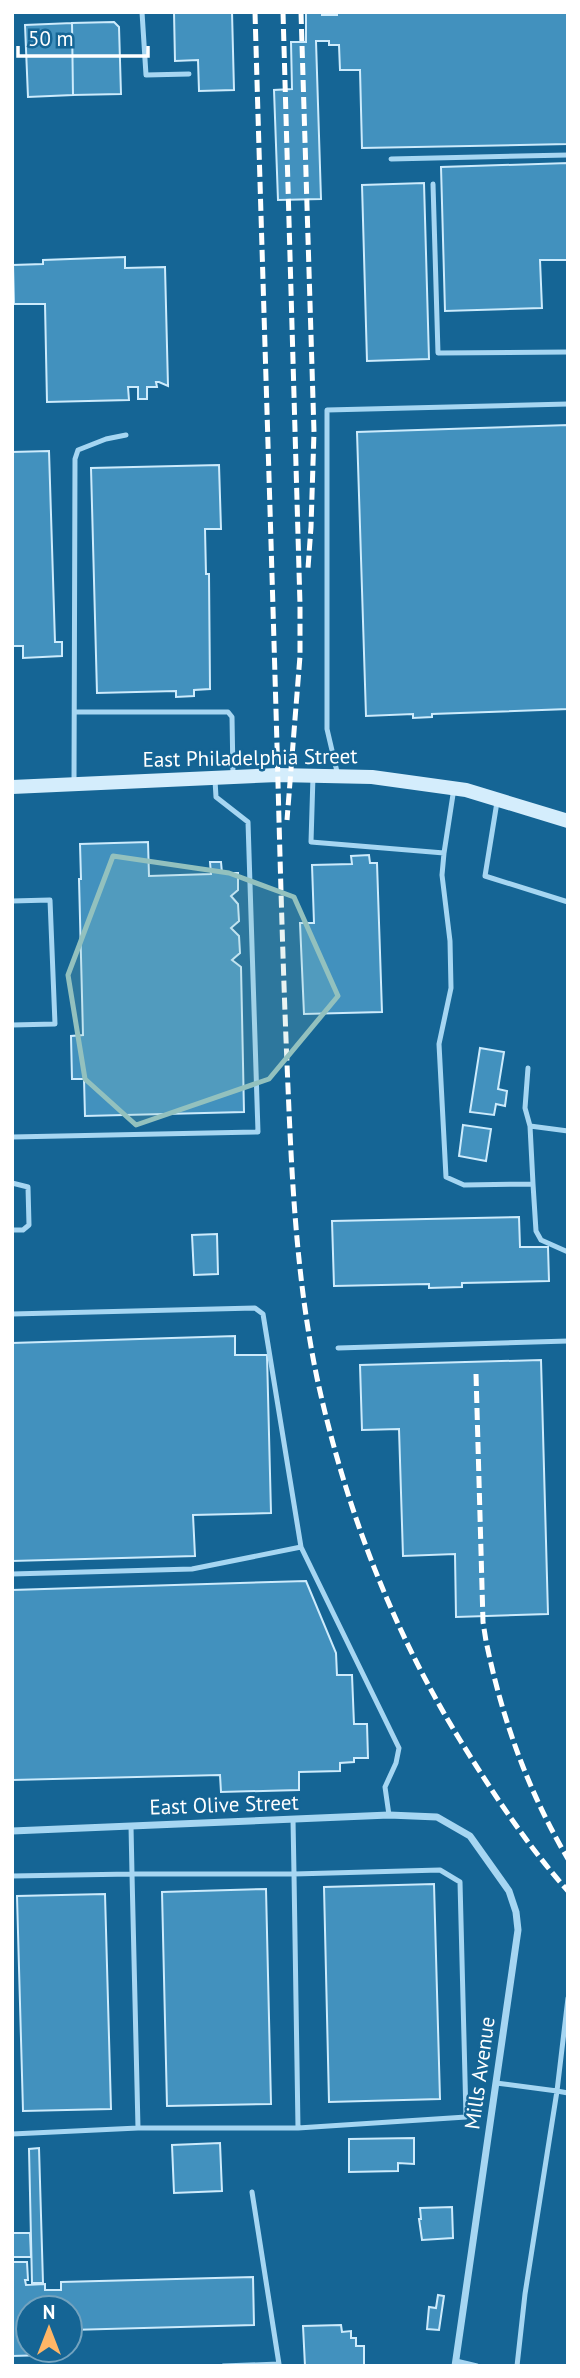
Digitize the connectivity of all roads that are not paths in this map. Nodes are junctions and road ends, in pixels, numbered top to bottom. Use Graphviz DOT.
graph roads {
  1 [pos="142,12"];
  2 [pos="189,74"];
  3 [pos="568,155"];
  4 [pos="391,159"];
  5 [pos="433,184"];
  6 [pos="568,352"];
  7 [pos="568,404"];
  8 [pos="126,435"];
  9 [pos="75,712"];
  10 [pos="313,775"];
  11 [pos="338,776"];
  12 [pos="233,777"];
  13 [pos="215,778"];
  14 [pos="74,784"];
  15 [pos="12,787"];
  16 [pos="454,788"];
  17 [pos="498,799"];
  18 [pos="568,821"];
  19 [pos="444,853"];
  20 [pos="12,901"];
  21 [pos="568,902"];
  22 [pos="12,1025"];
  23 [pos="528,1068"];
  24 [pos="530,1126"];
  25 [pos="568,1131"];
  26 [pos="12,1137"];
  27 [pos="12,1183"];
  28 [pos="533,1184"];
  29 [pos="12,1230"];
  30 [pos="568,1252"];
  31 [pos="12,1314"];
  32 [pos="568,1340"];
  33 [pos="338,1348"];
  34 [pos="301,1547"];
  35 [pos="12,1574"];
  36 [pos="389,1815"];
  37 [pos="437,1817"];
  38 [pos="293,1819"];
  39 [pos="131,1826"];
  40 [pos="12,1830"];
  41 [pos="132,1874"];
  42 [pos="294,1874"];
  43 [pos="12,1876"];
  44 [pos="568,1998"];
  45 [pos="496,2083"];
  46 [pos="557,2091"];
  47 [pos="568,2093"];
  48 [pos="138,2128"];
  49 [pos="298,2128"];
  50 [pos="12,2133"];
  51 [pos="252,2192"];
  52 [pos="455,2363"];
  53 [pos="222,2366"];
  54 [pos="477,2366"];
  55 [pos="517,2366"];
  1 -- 2 [label="lane"];
  3 -- 4 [label="lane"];
  5 -- 6 [label="lane"];
  7 -- 11 [label="lane"];
  8 -- 9 [label="lane"];
  9 -- 12 [label="lane"];
  9 -- 14 [label="lane"];
  10 -- 11 [label="street, East Philadelphia Street"];
  10 -- 12 [label="street, East Philadelphia Street"];
  10 -- 19 [label="lane"];
  11 -- 16 [label="street, East Philadelphia Street"];
  12 -- 13 [label="street, East Philadelphia Street"];
  13 -- 14 [label="street, East Philadelphia Street"];
  13 -- 26 [label="lane"];
  14 -- 15 [label="street, East Philadelphia Street"];
  16 -- 17 [label="street, East Philadelphia Street"];
  16 -- 19 [label="lane"];
  17 -- 18 [label="street, East Philadelphia Street"];
  17 -- 21 [label="lane"];
  19 -- 28 [label="lane"];
  20 -- 22 [label="lane"];
  23 -- 24 [label="lane"];
  24 -- 25 [label="lane"];
  24 -- 28 [label="lane"];
  27 -- 29 [label="lane"];
  28 -- 30 [label="lane"];
  31 -- 34 [label="lane"];
  32 -- 33 [label="lane"];
  34 -- 35 [label="lane"];
  34 -- 36 [label="lane"];
  36 -- 37 [label="street, East Olive Street"];
  36 -- 38 [label="street, East Olive Street"];
  37 -- 45 [label="street, Mills Avenue"];
  38 -- 39 [label="street, East Olive Street"];
  38 -- 42 [label="lane"];
  39 -- 40 [label="street, East Olive Street"];
  39 -- 41 [label="lane"];
  41 -- 42 [label="lane"];
  41 -- 43 [label="lane"];
  41 -- 48 [label="lane"];
  42 -- 49 [label="lane"];
  42 -- 49 [label="lane"];
  44 -- 46 [label="lane"];
  45 -- 46 [label="lane"];
  45 -- 52 [label="street, Mills Avenue"];
  46 -- 47 [label="lane"];
  46 -- 55 [label="lane"];
  48 -- 49 [label="lane"];
  48 -- 50 [label="lane"];
  51 -- 53 [label="lane"];
  52 -- 54 [label="lane"];
}
